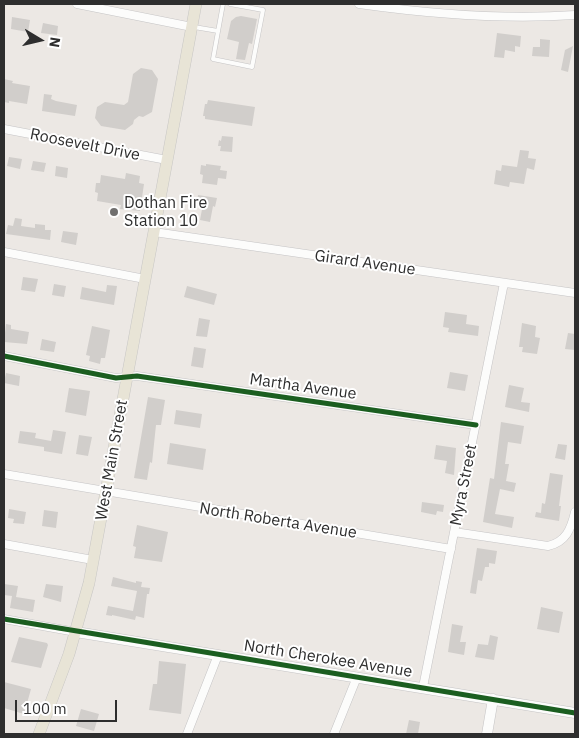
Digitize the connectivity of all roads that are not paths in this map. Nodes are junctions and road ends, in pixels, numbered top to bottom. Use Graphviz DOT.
graph roads {
  1 [pos="76,4"];
  2 [pos="196,4"];
  3 [pos="223,4"];
  4 [pos="230,4"];
  5 [pos="358,4"];
  6 [pos="575,15"];
  7 [pos="192,27"];
  8 [pos="218,31"];
  9 [pos="4,129"];
  10 [pos="167,160"];
  11 [pos="154,232"];
  12 [pos="4,252"];
  13 [pos="145,279"];
  14 [pos="504,283"];
  15 [pos="575,293"];
  16 [pos="4,356"];
  17 [pos="127,377"];
  18 [pos="476,425"];
  19 [pos="4,474"];
  20 [pos="106,492"];
  21 [pos="575,512"];
  22 [pos="454,532"];
  23 [pos="4,544"];
  24 [pos="451,549"];
  25 [pos="93,560"];
  26 [pos="4,619"];
  27 [pos="76,632"];
  28 [pos="218,655"];
  29 [pos="357,676"];
  30 [pos="423,687"];
  31 [pos="493,699"];
  32 [pos="575,713"];
  33 [pos="39,734"];
  34 [pos="187,734"];
  35 [pos="334,734"];
  36 [pos="486,734"];
  1 -- 7 [label="street"];
  2 -- 7 [label="main road, West Main Street"];
  3 -- 8 [label="lane"];
  4 -- 8 [label="lane"];
  5 -- 6 [label="street"];
  7 -- 8 [label="lane"];
  7 -- 10 [label="main road, West Main Street"];
  9 -- 10 [label="street, Roosevelt Drive"];
  10 -- 11 [label="main road, West Main Street"];
  11 -- 13 [label="main road, West Main Street"];
  11 -- 14 [label="street, Girard Avenue"];
  12 -- 13 [label="street"];
  13 -- 17 [label="main road, West Main Street"];
  14 -- 15 [label="street, Girard Avenue"];
  14 -- 18 [label="street, Myra Street"];
  16 -- 17 [label="street, Martha Avenue"];
  17 -- 18 [label="street, Martha Avenue"];
  17 -- 20 [label="main road, West Main Street"];
  18 -- 22 [label="street, Myra Street"];
  19 -- 20 [label="street, North Roberta Avenue"];
  20 -- 24 [label="street, North Roberta Avenue"];
  20 -- 25 [label="main road, West Main Street"];
  21 -- 22 [label="street"];
  22 -- 24 [label="street, Myra Street"];
  23 -- 25 [label="street"];
  24 -- 30 [label="street, Myra Street"];
  25 -- 27 [label="main road, West Main Street"];
  26 -- 27 [label="street"];
  27 -- 28 [label="street, North Cherokee Avenue"];
  27 -- 33 [label="main road, West Main Street"];
  28 -- 29 [label="street, North Cherokee Avenue"];
  28 -- 34 [label="street"];
  29 -- 30 [label="street, North Cherokee Avenue"];
  29 -- 35 [label="street"];
  30 -- 31 [label="street, North Cherokee Avenue"];
  31 -- 32 [label="street, North Cherokee Avenue"];
  31 -- 36 [label="street"];
}
